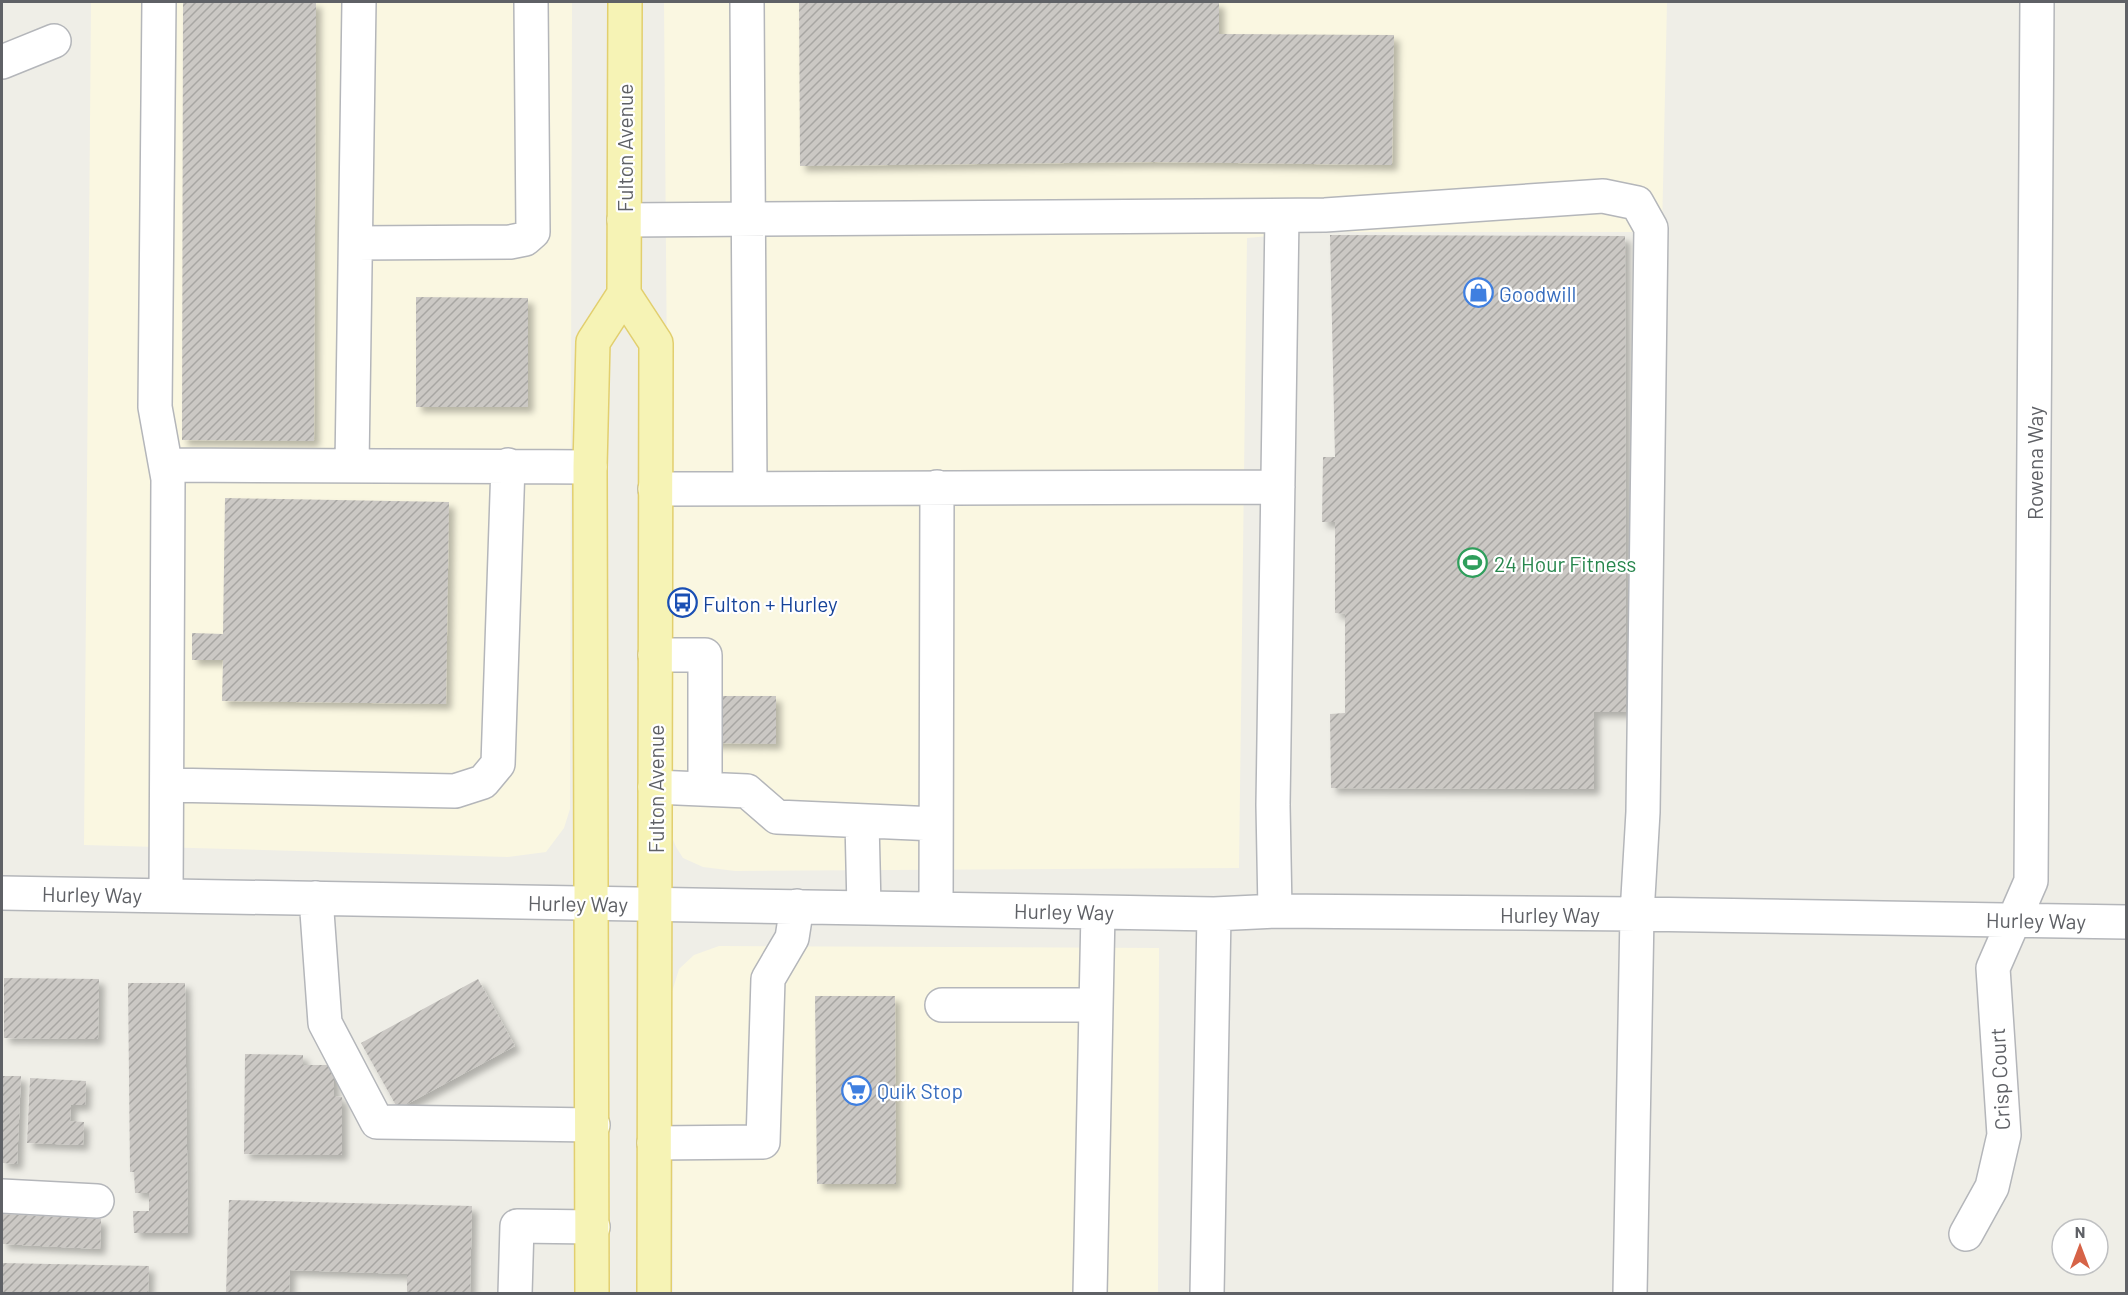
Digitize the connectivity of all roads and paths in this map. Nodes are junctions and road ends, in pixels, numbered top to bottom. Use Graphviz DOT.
graph roads {
  1 [pos="159,2"];
  2 [pos="359,2"];
  3 [pos="531,2"];
  4 [pos="625,2"];
  5 [pos="747,2"];
  6 [pos="2037,2"];
  7 [pos="54,41"];
  8 [pos="2,62"];
  9 [pos="1282,216"];
  10 [pos="624,220"];
  11 [pos="747,220"];
  12 [pos="356,243"];
  13 [pos="624,294"];
  14 [pos="166,465"];
  15 [pos="352,465"];
  16 [pos="508,465"];
  17 [pos="590,467"];
  18 [pos="750,487"];
  19 [pos="937,487"];
  20 [pos="1278,487"];
  21 [pos="655,489"];
  22 [pos="655,655"];
  23 [pos="167,785"];
  24 [pos="655,787"];
  25 [pos="705,789"];
  26 [pos="862,821"];
  27 [pos="936,824"];
  28 [pos="2,893"];
  29 [pos="166,896"];
  30 [pos="316,898"];
  31 [pos="592,903"];
  32 [pos="655,904"];
  33 [pos="796,906"];
  34 [pos="864,908"];
  35 [pos="936,909"];
  36 [pos="1275,911"];
  37 [pos="1098,912"];
  38 [pos="1214,914"];
  39 [pos="1637,914"];
  40 [pos="2012,920"];
  41 [pos="2127,922"];
  42 [pos="942,1005"];
  43 [pos="1096,1005"];
  44 [pos="593,1125"];
  45 [pos="654,1143"];
  46 [pos="2,1197"];
  47 [pos="97,1201"];
  48 [pos="593,1227"];
  49 [pos="1966,1234"];
  50 [pos="515,1293"];
  51 [pos="592,1293"];
  52 [pos="654,1293"];
  53 [pos="1090,1293"];
  54 [pos="1207,1293"];
  55 [pos="1630,1293"];
  1 -- 14 [label="street"];
  2 -- 12 [label="street"];
  3 -- 12 [label="street"];
  4 -- 10 [label="main road, Fulton Avenue"];
  5 -- 11 [label="street"];
  6 -- 40 [label="street, Rowena Way"];
  7 -- 8 [label="street"];
  9 -- 11 [label="street"];
  9 -- 20 [label="street"];
  9 -- 39 [label="street"];
  10 -- 11 [label="street"];
  10 -- 13 [label="main road, Fulton Avenue"];
  11 -- 18 [label="street"];
  12 -- 15 [label="street"];
  13 -- 17 [label="main road"];
  13 -- 21 [label="main road, Fulton Avenue"];
  14 -- 15 [label="street"];
  14 -- 23 [label="street"];
  15 -- 16 [label="street"];
  16 -- 17 [label="street"];
  16 -- 23 [label="street"];
  17 -- 31 [label="main road"];
  18 -- 19 [label="street"];
  18 -- 21 [label="street"];
  19 -- 20 [label="street"];
  19 -- 27 [label="street"];
  20 -- 36 [label="street"];
  21 -- 22 [label="main road, Fulton Avenue"];
  22 -- 24 [label="main road, Fulton Avenue"];
  22 -- 25 [label="street"];
  23 -- 29 [label="street"];
  24 -- 25 [label="street"];
  24 -- 32 [label="main road, Fulton Avenue"];
  25 -- 26 [label="street"];
  26 -- 27 [label="street"];
  26 -- 34 [label="street"];
  27 -- 35 [label="street"];
  28 -- 29 [label="street, Hurley Way"];
  29 -- 30 [label="street, Hurley Way"];
  30 -- 31 [label="street, Hurley Way"];
  30 -- 44 [label="street"];
  31 -- 32 [label="street, Hurley Way"];
  31 -- 44 [label="main road"];
  32 -- 33 [label="street, Hurley Way"];
  32 -- 45 [label="main road, Fulton Avenue"];
  33 -- 34 [label="street, Hurley Way"];
  33 -- 45 [label="street"];
  34 -- 35 [label="street, Hurley Way"];
  35 -- 37 [label="street, Hurley Way"];
  36 -- 38 [label="street, Hurley Way"];
  36 -- 39 [label="street, Hurley Way"];
  37 -- 38 [label="street, Hurley Way"];
  37 -- 43 [label="street"];
  38 -- 54 [label="street"];
  39 -- 40 [label="street, Hurley Way"];
  39 -- 55 [label="street"];
  40 -- 41 [label="street, Hurley Way"];
  40 -- 49 [label="street, Crisp Court"];
  42 -- 43 [label="street"];
  43 -- 53 [label="street"];
  44 -- 48 [label="main road"];
  45 -- 52 [label="main road, Fulton Avenue"];
  46 -- 47 [label="street"];
  48 -- 50 [label="street"];
  48 -- 51 [label="main road"];
}
